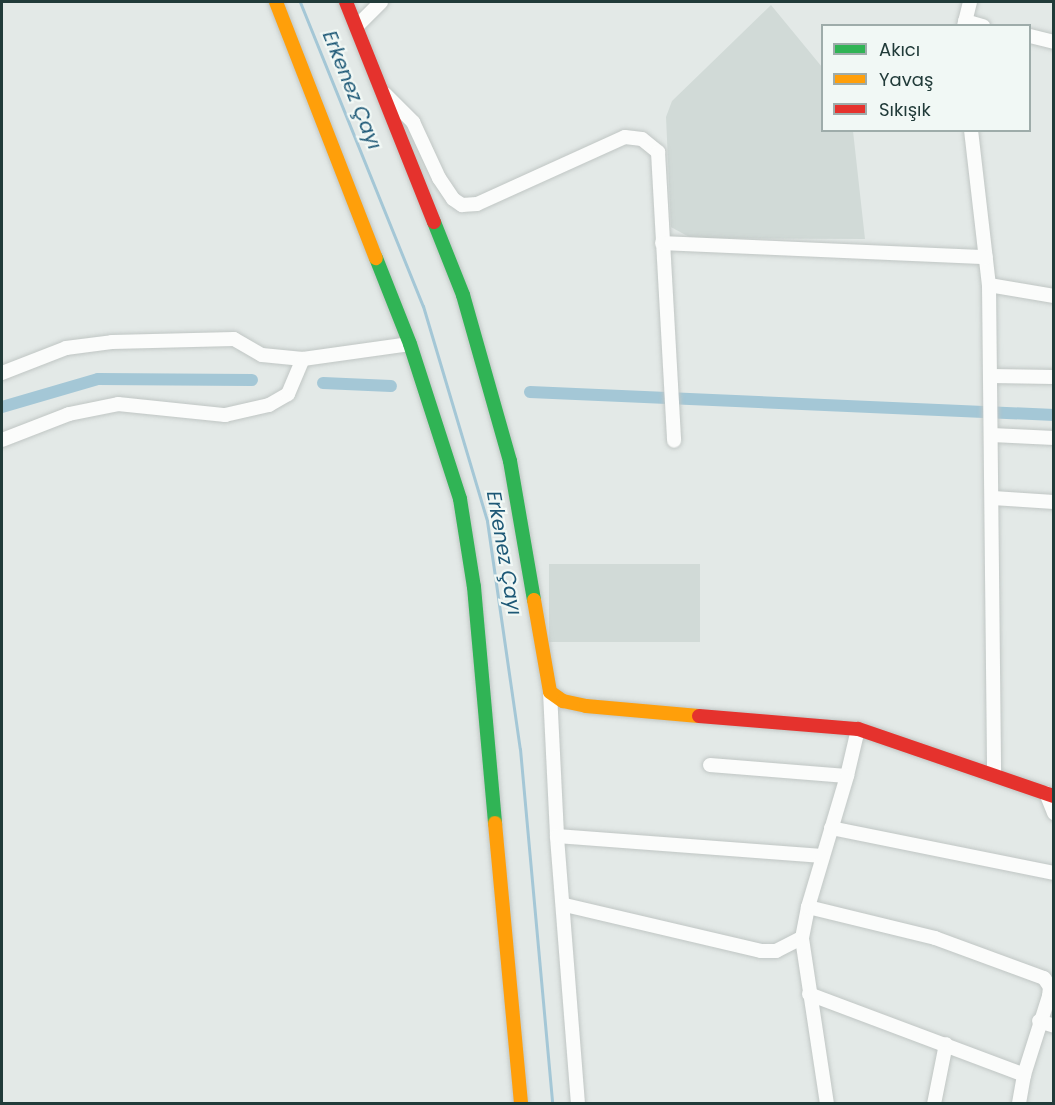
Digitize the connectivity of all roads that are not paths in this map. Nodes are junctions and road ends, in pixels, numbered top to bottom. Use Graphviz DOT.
graph roads {
  1 [pos="276,2"];
  2 [pos="346,2"];
  3 [pos="381,2"];
  4 [pos="970,2"];
  5 [pos="964,23"];
  6 [pos="357,26"];
  7 [pos="1031,36"];
  8 [pos="1053,42"];
  9 [pos="385,94"];
  10 [pos="971,132"];
  11 [pos="662,243"];
  12 [pos="986,257"];
  13 [pos="989,285"];
  14 [pos="1053,296"];
  15 [pos="410,344"];
  16 [pos="303,360"];
  17 [pos="2,373"];
  18 [pos="991,376"];
  19 [pos="1053,377"];
  20 [pos="992,432"];
  21 [pos="674,435"];
  22 [pos="1053,438"];
  23 [pos="2,440"];
  24 [pos="993,498"];
  25 [pos="1053,502"];
  26 [pos="550,692"];
  27 [pos="858,729"];
  28 [pos="710,765"];
  29 [pos="994,775"];
  30 [pos="847,776"];
  31 [pos="1050,794"];
  32 [pos="1053,813"];
  33 [pos="831,828"];
  34 [pos="557,836"];
  35 [pos="822,856"];
  36 [pos="1053,873"];
  37 [pos="565,905"];
  38 [pos="808,906"];
  39 [pos="802,938"];
  40 [pos="809,994"];
  41 [pos="1039,1021"];
  42 [pos="1053,1026"];
  43 [pos="946,1044"];
  44 [pos="1024,1075"];
  45 [pos="521,1104"];
  46 [pos="578,1104"];
  47 [pos="827,1104"];
  48 [pos="934,1104"];
  49 [pos="1019,1104"];
  1 -- 15 [label="street"];
  2 -- 6 [label="street"];
  3 -- 6 [label="street"];
  4 -- 5 [label="street"];
  6 -- 9 [label="street"];
  7 -- 8 [label="street"];
  9 -- 11 [label="street"];
  9 -- 26 [label="street"];
  10 -- 12 [label="street"];
  11 -- 12 [label="street"];
  11 -- 21 [label="street"];
  12 -- 13 [label="street"];
  13 -- 14 [label="street"];
  13 -- 18 [label="street"];
  15 -- 16 [label="street"];
  15 -- 45 [label="street"];
  16 -- 17 [label="street"];
  16 -- 23 [label="street"];
  18 -- 19 [label="street"];
  18 -- 20 [label="street"];
  20 -- 22 [label="street"];
  20 -- 24 [label="street"];
  24 -- 25 [label="street"];
  24 -- 29 [label="street"];
  26 -- 27 [label="street"];
  26 -- 34 [label="street"];
  27 -- 29 [label="street"];
  27 -- 30 [label="street"];
  28 -- 30 [label="street"];
  29 -- 31 [label="street"];
  30 -- 33 [label="street"];
  31 -- 32 [label="street"];
  33 -- 35 [label="street"];
  33 -- 36 [label="street"];
  34 -- 35 [label="street"];
  34 -- 37 [label="street"];
  35 -- 38 [label="street"];
  37 -- 39 [label="street"];
  37 -- 46 [label="street"];
  38 -- 39 [label="street"];
  38 -- 41 [label="street"];
  39 -- 40 [label="street"];
  40 -- 43 [label="street"];
  40 -- 47 [label="street"];
  41 -- 42 [label="street"];
  41 -- 44 [label="street"];
  43 -- 44 [label="street"];
  43 -- 48 [label="street"];
  44 -- 49 [label="street"];
}
